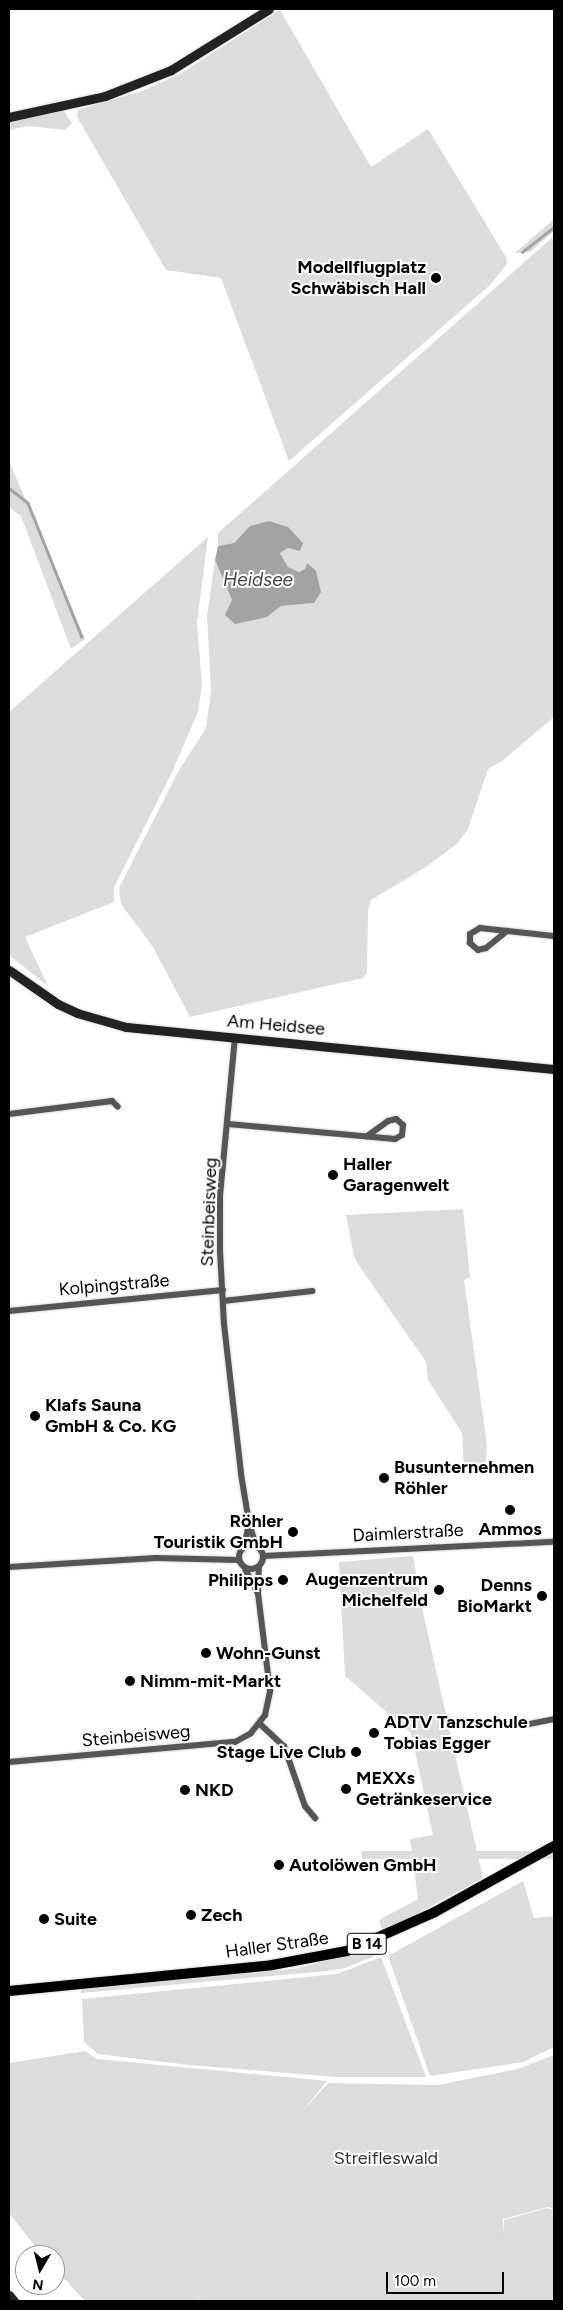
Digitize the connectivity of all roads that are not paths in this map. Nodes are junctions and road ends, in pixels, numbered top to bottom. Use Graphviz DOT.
graph roads {
  1 [pos="269,9"];
  2 [pos="9,117"];
  3 [pos="507,931"];
  4 [pos="554,936"];
  5 [pos="9,970"];
  6 [pos="235,1037"];
  7 [pos="554,1069"];
  8 [pos="118,1108"];
  9 [pos="9,1114"];
  10 [pos="228,1124"];
  11 [pos="367,1136"];
  12 [pos="223,1290"];
  13 [pos="312,1291"];
  14 [pos="223,1301"];
  15 [pos="9,1311"];
  16 [pos="248,1523"];
  17 [pos="554,1542"];
  18 [pos="256,1546"];
  19 [pos="244,1547"];
  20 [pos="263,1556"];
  21 [pos="239,1560"];
  22 [pos="259,1566"];
  23 [pos="9,1567"];
  24 [pos="245,1568"];
  25 [pos="258,1593"];
  26 [pos="554,1719"];
  27 [pos="260,1724"];
  28 [pos="529,1724"];
  29 [pos="9,1762"];
  30 [pos="315,1818"];
  31 [pos="554,1846"];
  32 [pos="9,1991"];
  33 [pos="9,2296"];
  34 [pos="14,2301"];
  1 -- 2 [label="main road"];
  3 -- 3 [label="street"];
  3 -- 4 [label="street"];
  5 -- 6 [label="main road, Am Heidsee"];
  6 -- 7 [label="main road, Am Heidsee"];
  6 -- 10 [label="street, Steinbeisweg"];
  8 -- 9 [label="street"];
  10 -- 11 [label="street"];
  10 -- 12 [label="street, Steinbeisweg"];
  11 -- 11 [label="street"];
  12 -- 14 [label="street, Steinbeisweg"];
  12 -- 15 [label="street, Kolpingstraße"];
  13 -- 14 [label="street"];
  14 -- 16 [label="street, Steinbeisweg"];
  16 -- 18 [label="street, Steinbeisweg"];
  16 -- 19 [label="street, Steinbeisweg"];
  17 -- 20 [label="street, Daimlerstraße"];
  18 -- 19 [label="street"];
  18 -- 20 [label="street"];
  19 -- 21 [label="street"];
  20 -- 22 [label="street"];
  21 -- 23 [label="street"];
  21 -- 24 [label="street"];
  22 -- 24 [label="street"];
  22 -- 25 [label="street"];
  24 -- 25 [label="street"];
  25 -- 27 [label="street"];
  26 -- 28 [label="street"];
  27 -- 29 [label="street, Steinbeisweg"];
  27 -- 30 [label="street"];
  31 -- 32 [label="main road, Haller Straße / B 14"];
  33 -- 34 [label="main road"];
}
